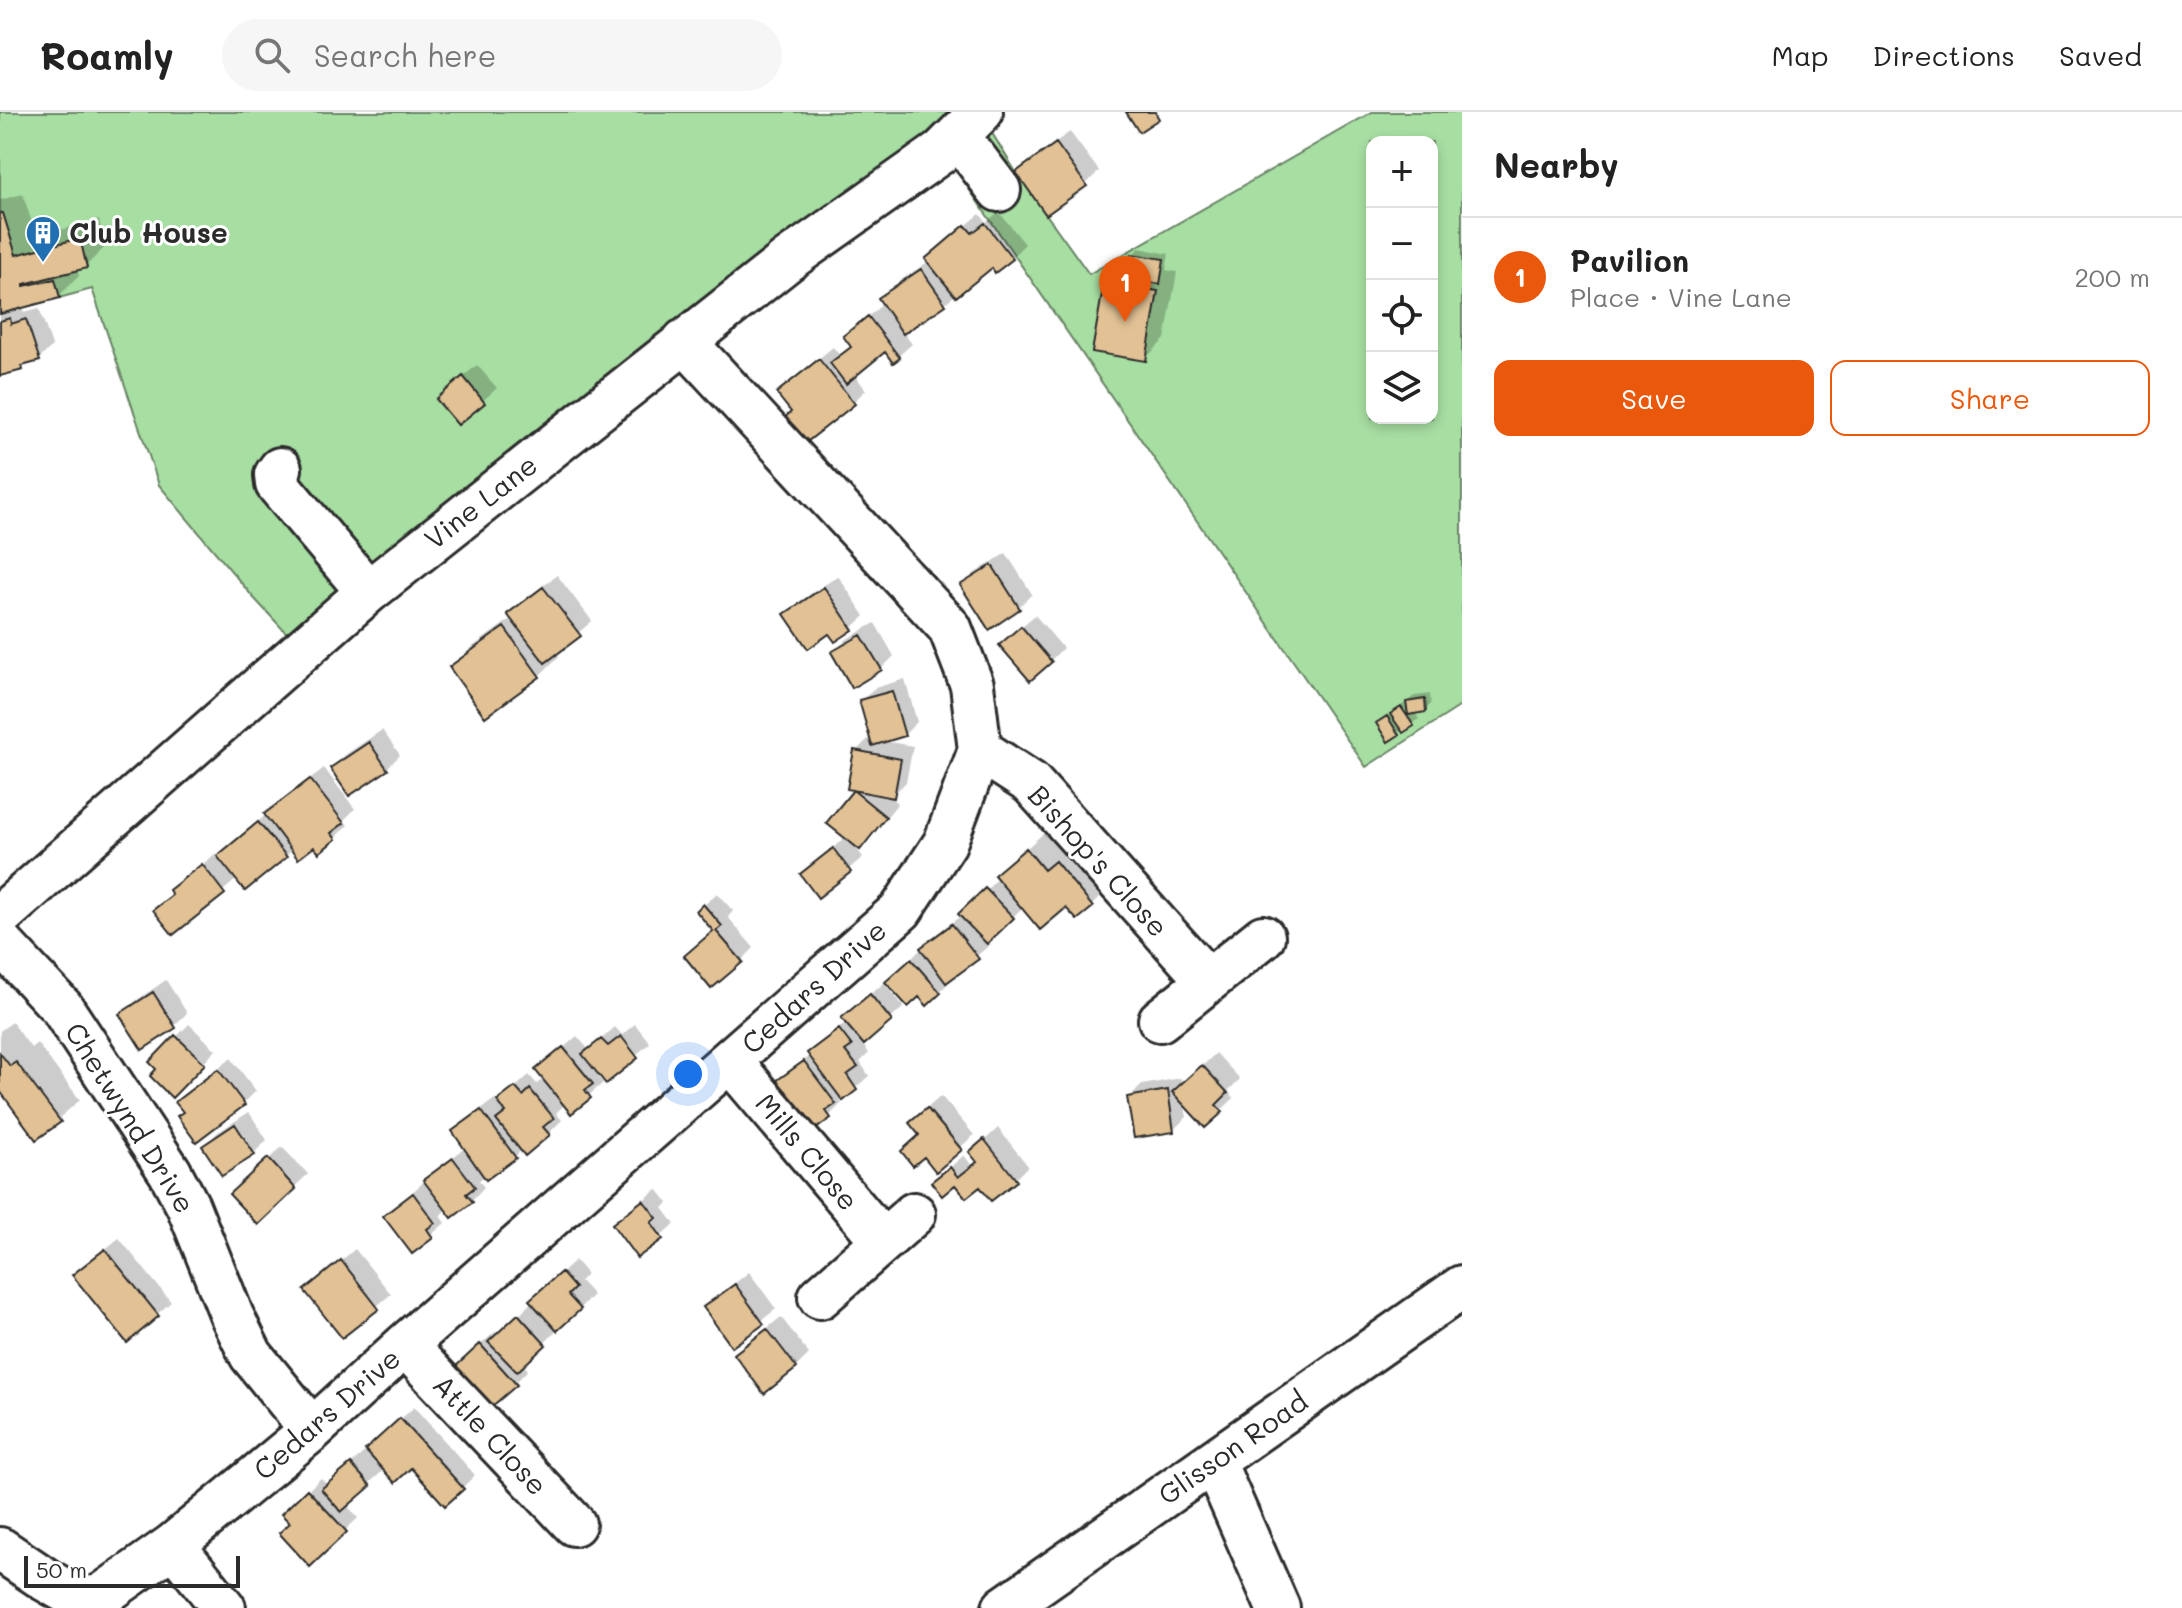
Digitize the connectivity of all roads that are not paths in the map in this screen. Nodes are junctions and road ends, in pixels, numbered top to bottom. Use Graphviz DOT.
graph roads {
  1 [pos="969,124"];
  2 [pos="999,190"];
  3 [pos="684,341"];
  4 [pos="280,469"];
  5 [pos="368,592"];
  6 [pos="980,750"];
  7 [pos="0,916"];
  8 [pos="1263,937"];
  9 [pos="0,942"];
  10 [pos="1208,981"];
  11 [pos="1160,1020"];
  12 [pos="731,1062"];
  13 [pos="914,1214"];
  14 [pos="883,1241"];
  15 [pos="1462,1287"];
  16 [pos="820,1297"];
  17 [pos="405,1345"];
  18 [pos="312,1430"];
  19 [pos="1214,1462"];
  20 [pos="574,1524"];
  21 [pos="173,1545"];
  22 [pos="0,1549"];
  23 [pos="224,1608"];
  24 [pos="1004,1608"];
  25 [pos="1278,1608"];
  1 -- 2 [label="street"];
  1 -- 3 [label="street, Vine Lane"];
  3 -- 5 [label="street, Vine Lane"];
  3 -- 6 [label="street, Cedars Drive"];
  4 -- 5 [label="street"];
  5 -- 7 [label="street, Vine Lane"];
  6 -- 10 [label="street, Bishop's Close"];
  6 -- 12 [label="street, Cedars Drive"];
  8 -- 10 [label="street"];
  9 -- 18 [label="street, Chetwynd Drive"];
  10 -- 11 [label="street"];
  12 -- 14 [label="street, Mills Close"];
  12 -- 17 [label="street, Cedars Drive"];
  13 -- 14 [label="street"];
  14 -- 16 [label="street"];
  15 -- 19 [label="street, Glisson Road"];
  17 -- 18 [label="street, Cedars Drive"];
  17 -- 20 [label="street, Attle Close"];
  18 -- 21 [label="street, Cedars Drive"];
  19 -- 24 [label="street, Glisson Road"];
  19 -- 25 [label="street"];
  21 -- 22 [label="street, Cedars Drive"];
  21 -- 23 [label="street"];
}
